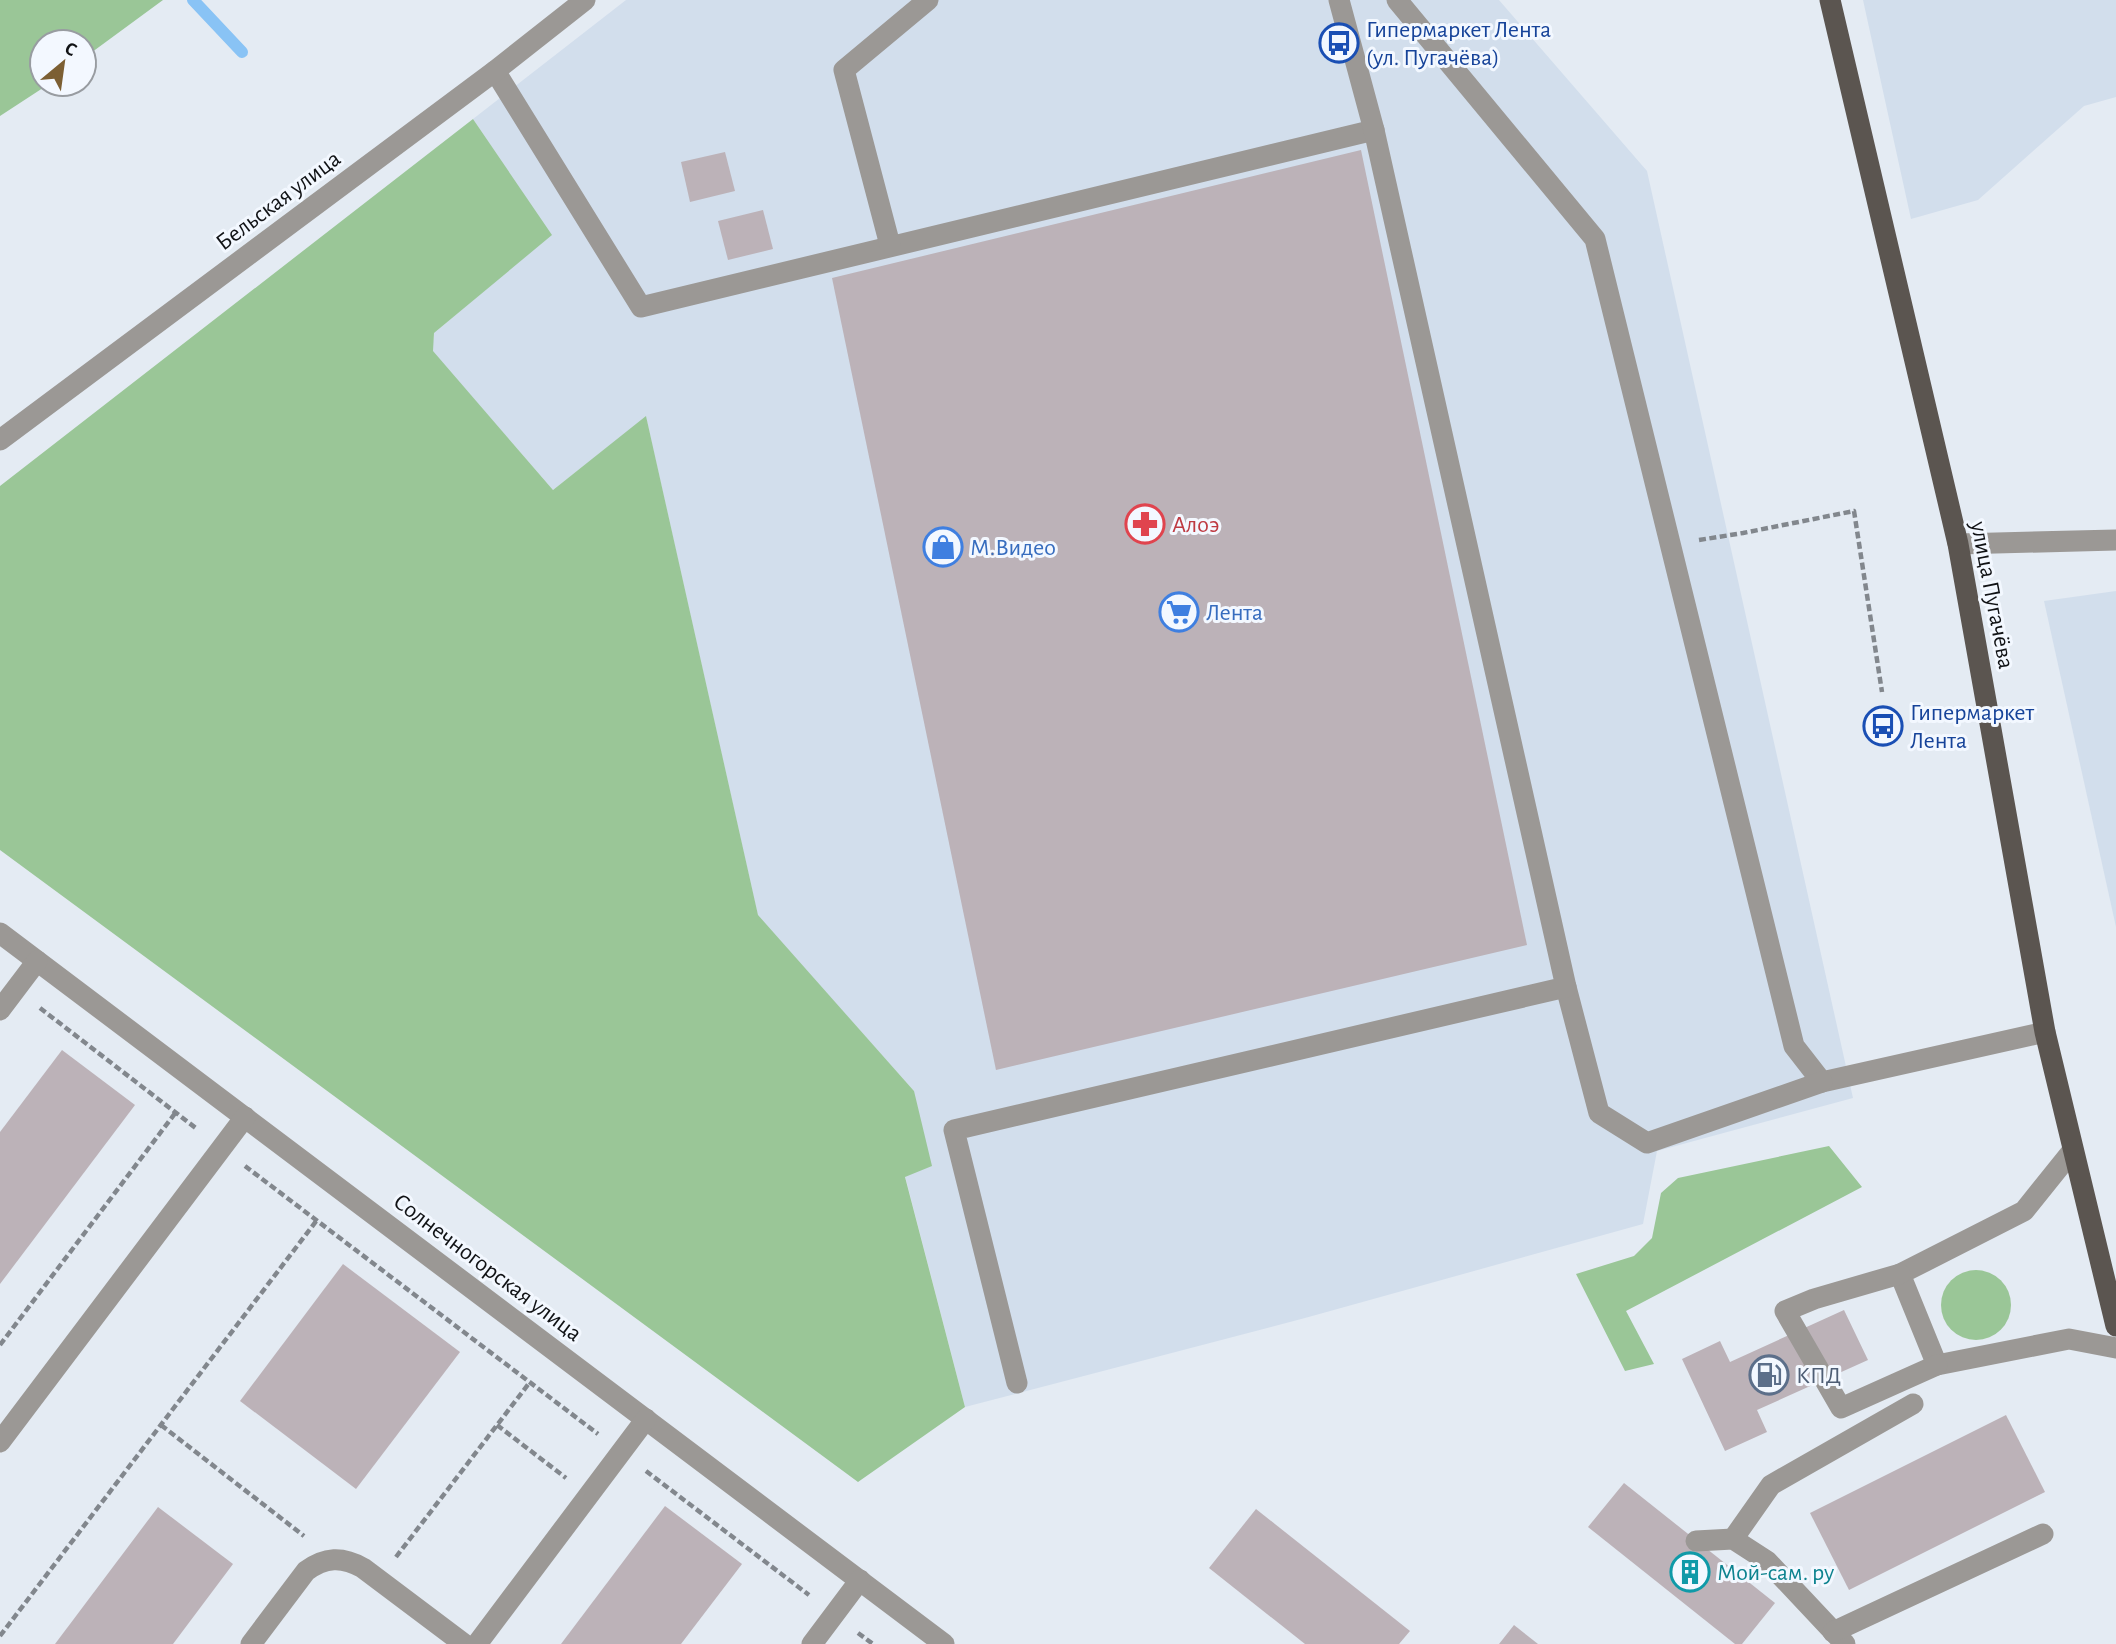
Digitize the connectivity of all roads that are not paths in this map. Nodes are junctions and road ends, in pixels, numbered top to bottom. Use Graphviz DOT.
graph roads {
  1 [pos="585,0"];
  2 [pos="928,0"];
  3 [pos="1339,0"];
  4 [pos="1397,0"];
  5 [pos="1830,0"];
  6 [pos="495,71"];
  7 [pos="1374,130"];
  8 [pos="890,245"];
  9 [pos="0,440"];
  10 [pos="2116,540"];
  11 [pos="1958,544"];
  12 [pos="0,933"];
  13 [pos="37,961"];
  14 [pos="1566,987"];
  15 [pos="0,1010"];
  16 [pos="2045,1032"];
  17 [pos="1822,1082"];
  18 [pos="245,1117"];
  19 [pos="2073,1150"];
  20 [pos="1900,1274"];
  21 [pos="2116,1326"];
  22 [pos="2116,1348"];
  23 [pos="1937,1365"];
  24 [pos="1017,1383"];
  25 [pos="1913,1404"];
  26 [pos="646,1419"];
  27 [pos="0,1442"];
  28 [pos="2043,1534"];
  29 [pos="1733,1539"];
  30 [pos="1696,1541"];
  31 [pos="860,1580"];
  32 [pos="1839,1638"];
  33 [pos="251,1644"];
  34 [pos="464,1644"];
  35 [pos="477,1644"];
  36 [pos="812,1644"];
  37 [pos="944,1644"];
  1 -- 6 [label="street, Бельская улица"];
  2 -- 8 [label="street"];
  3 -- 7 [label="street"];
  4 -- 17 [label="street"];
  5 -- 11 [label="main road, улица Пугачёва"];
  6 -- 8 [label="street"];
  6 -- 9 [label="street, Бельская улица"];
  7 -- 8 [label="street"];
  7 -- 14 [label="street"];
  10 -- 11 [label="street"];
  11 -- 16 [label="main road, улица Пугачёва"];
  12 -- 13 [label="street, Солнечногорская улица"];
  13 -- 15 [label="street"];
  13 -- 18 [label="street, Солнечногорская улица"];
  14 -- 17 [label="street"];
  14 -- 24 [label="street"];
  16 -- 17 [label="street"];
  16 -- 19 [label="main road, улица Пугачёва"];
  18 -- 26 [label="street, Солнечногорская улица"];
  18 -- 27 [label="street"];
  19 -- 20 [label="street"];
  19 -- 21 [label="main road, улица Пугачёва"];
  20 -- 23 [label="street"];
  20 -- 23 [label="street"];
  22 -- 23 [label="street"];
  25 -- 29 [label="street"];
  26 -- 31 [label="street, Солнечногорская улица"];
  26 -- 35 [label="street"];
  28 -- 32 [label="street"];
  29 -- 30 [label="street"];
  29 -- 32 [label="street"];
  31 -- 36 [label="street"];
  31 -- 37 [label="street, Солнечногорская улица"];
  33 -- 34 [label="street"];
}
